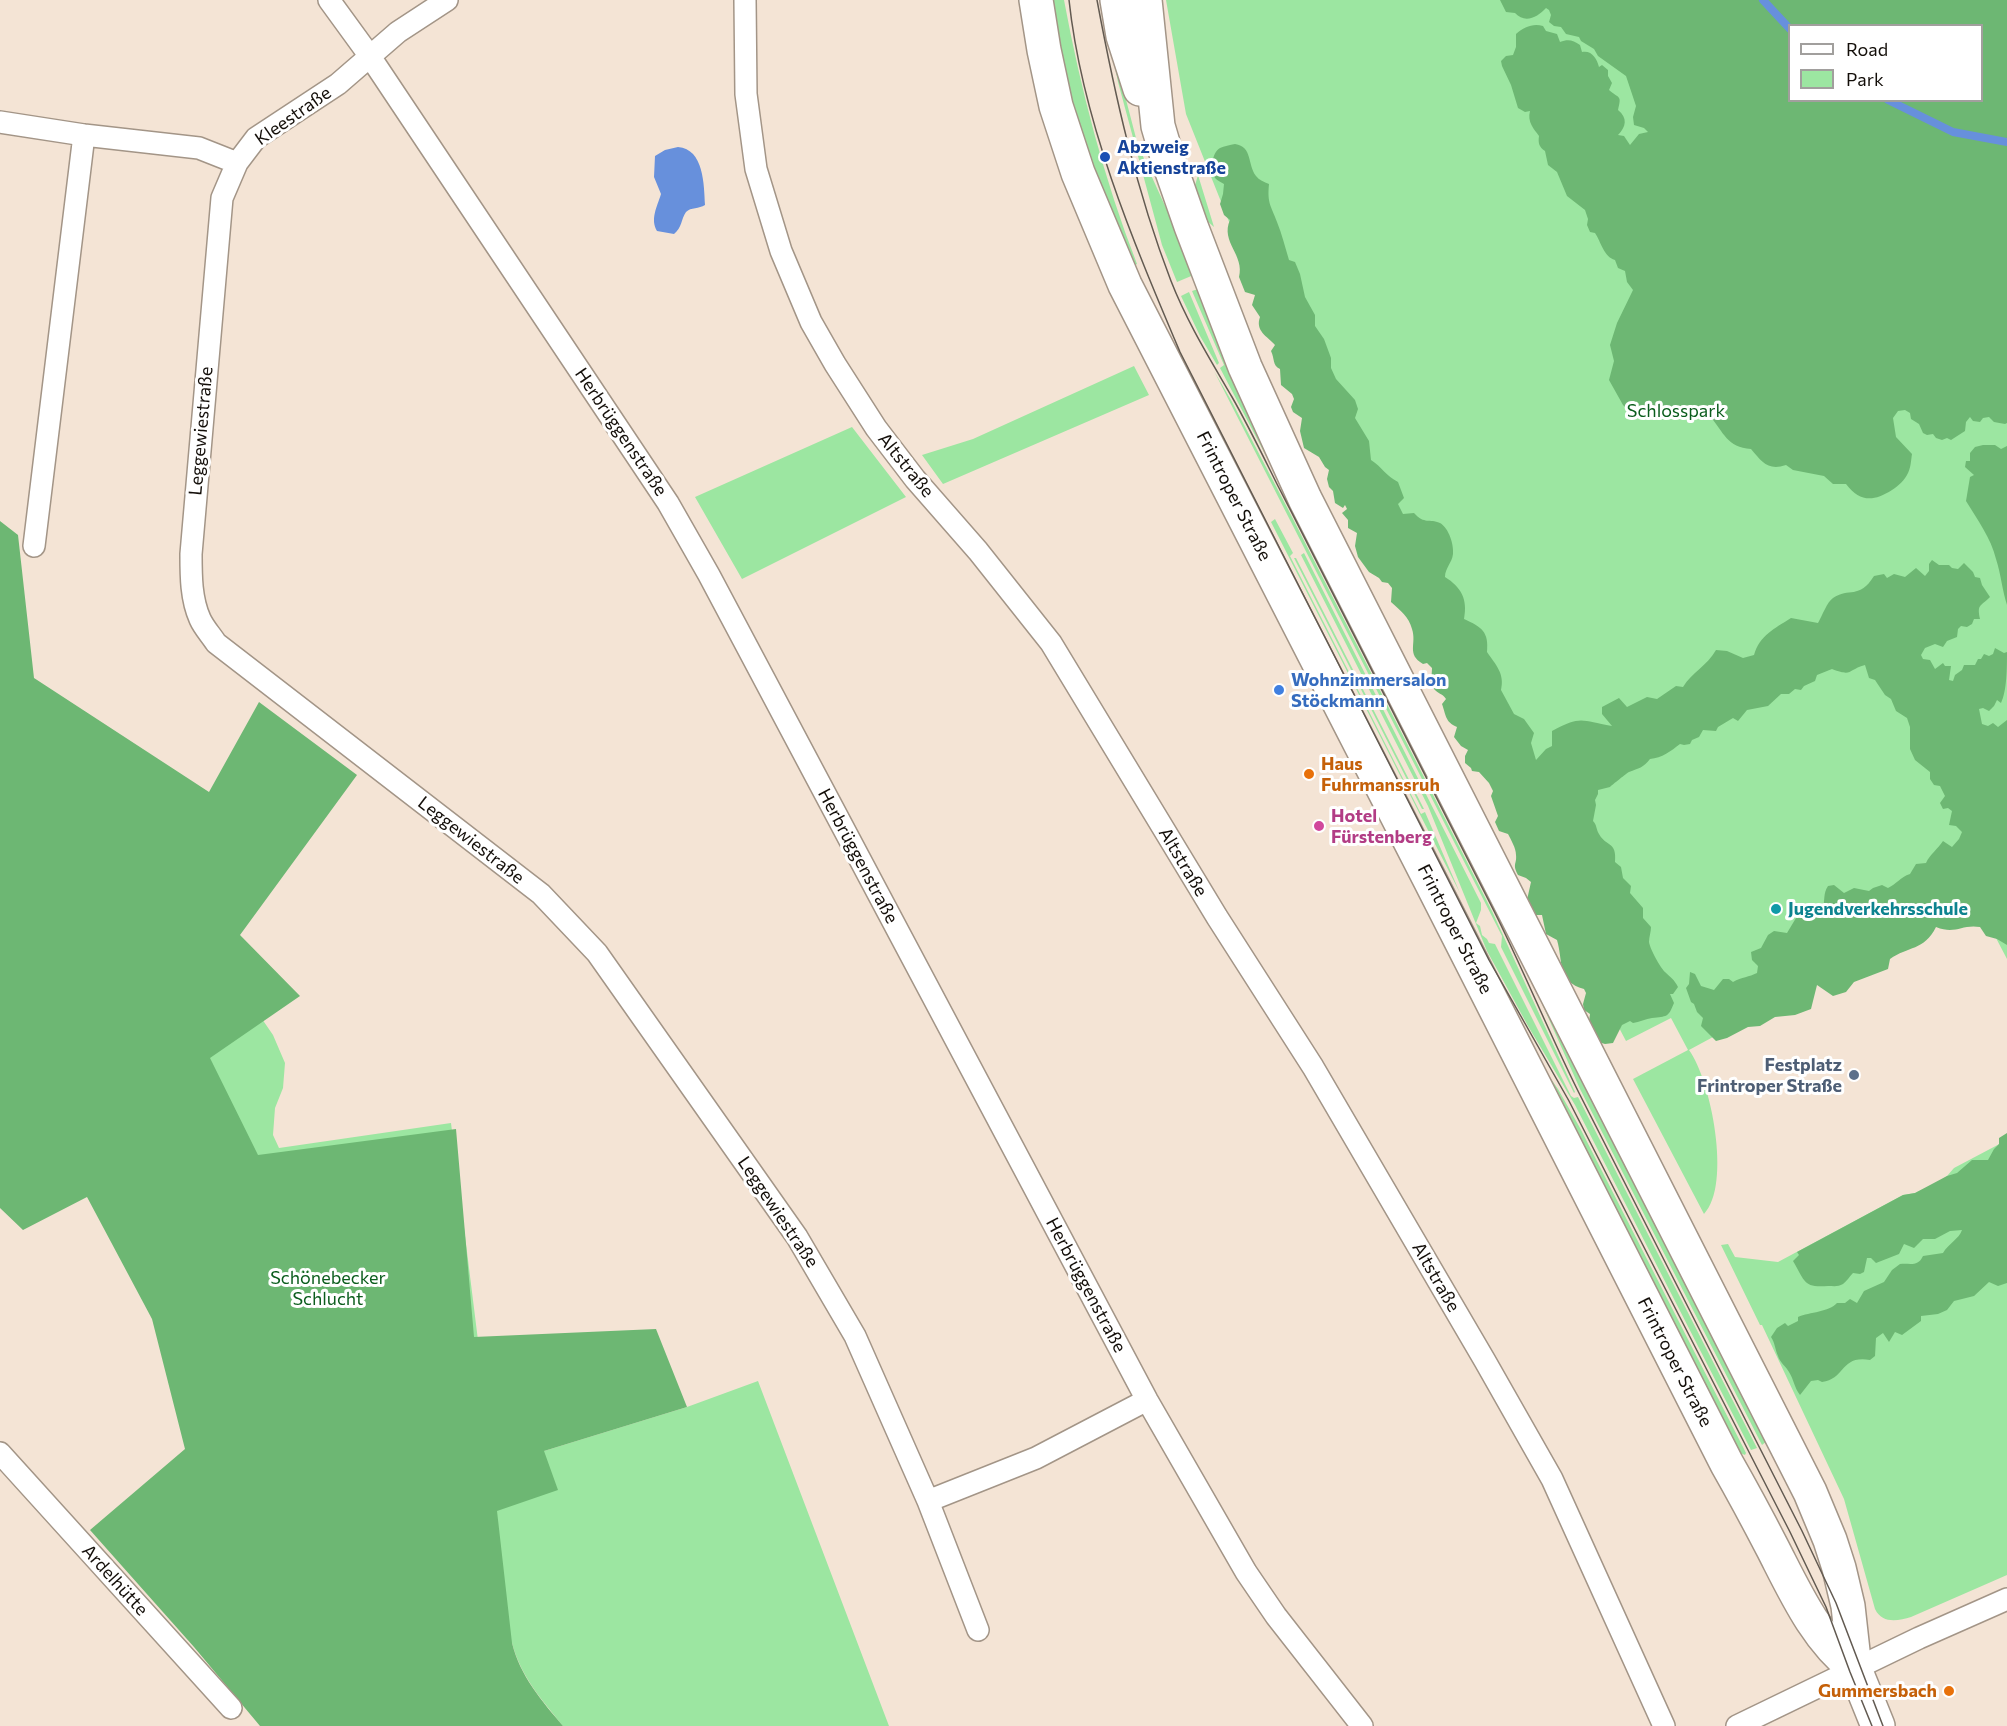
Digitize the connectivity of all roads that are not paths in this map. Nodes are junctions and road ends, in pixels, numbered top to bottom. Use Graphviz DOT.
graph roads {
  1 [pos="329,0"];
  2 [pos="447,0"];
  3 [pos="745,0"];
  4 [pos="1036,0"];
  5 [pos="1117,0"];
  6 [pos="1145,0"];
  7 [pos="369,55"];
  8 [pos="0,122"];
  9 [pos="1158,126"];
  10 [pos="84,135"];
  11 [pos="237,163"];
  12 [pos="34,546"];
  13 [pos="1147,1400"];
  14 [pos="0,1453"];
  15 [pos="928,1501"];
  16 [pos="2007,1599"];
  17 [pos="978,1630"];
  18 [pos="1855,1669"];
  19 [pos="231,1708"];
  20 [pos="1362,1726"];
  21 [pos="1664,1726"];
  22 [pos="1737,1726"];
  23 [pos="1878,1726"];
  1 -- 7 [label="street, Herbrüggenstraße"];
  2 -- 7 [label="street, Kleestraße"];
  3 -- 21 [label="street, Altstraße"];
  4 -- 18 [label="main road, Frintroper Straße"];
  5 -- 9 [label="main road"];
  6 -- 9 [label="main road, Frintroper Straße"];
  7 -- 11 [label="street, Kleestraße"];
  7 -- 13 [label="street, Herbrüggenstraße"];
  8 -- 10 [label="street"];
  9 -- 18 [label="main road, Frintroper Straße"];
  10 -- 11 [label="street"];
  10 -- 12 [label="street"];
  11 -- 15 [label="street, Leggewiestraße"];
  13 -- 15 [label="street"];
  13 -- 20 [label="street, Herbrüggenstraße"];
  14 -- 19 [label="street, Ardelhütte"];
  15 -- 17 [label="street, Leggewiestraße"];
  16 -- 18 [label="street"];
  18 -- 22 [label="street"];
  18 -- 23 [label="main road, Frintroper Straße"];
}
